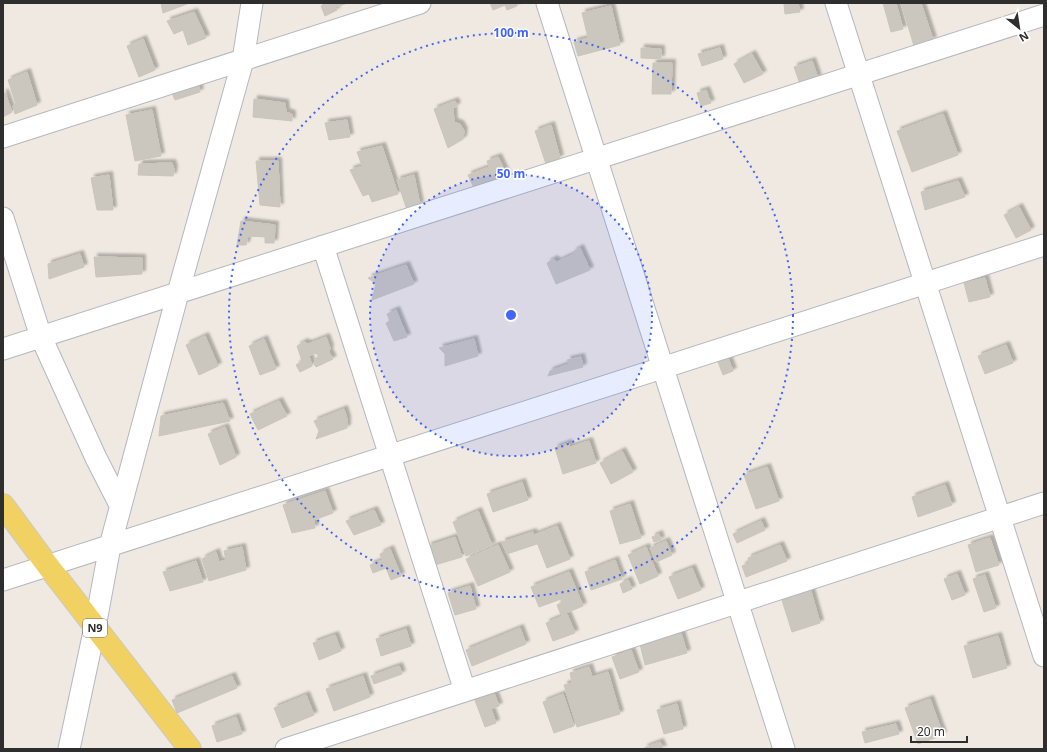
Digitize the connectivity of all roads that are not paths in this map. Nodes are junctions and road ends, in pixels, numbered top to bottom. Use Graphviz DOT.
graph roads {
  1 [pos="252,3"];
  2 [pos="420,3"];
  3 [pos="547,3"];
  4 [pos="836,3"];
  5 [pos="1044,15"];
  6 [pos="243,60"];
  7 [pos="859,74"];
  8 [pos="3,137"];
  9 [pos="596,159"];
  10 [pos="3,218"];
  11 [pos="1044,245"];
  12 [pos="323,246"];
  13 [pos="925,284"];
  14 [pos="178,293"];
  15 [pos="41,337"];
  16 [pos="3,349"];
  17 [pos="663,368"];
  18 [pos="390,456"];
  19 [pos="1044,503"];
  20 [pos="3,505"];
  21 [pos="120,505"];
  22 [pos="1000,517"];
  23 [pos="110,546"];
  24 [pos="48,566"];
  25 [pos="3,580"];
  26 [pos="738,602"];
  27 [pos="95,627"];
  28 [pos="1044,656"];
  29 [pos="465,691"];
  30 [pos="69,749"];
  31 [pos="190,749"];
  32 [pos="286,749"];
  33 [pos="784,749"];
  1 -- 6 [label="street"];
  2 -- 6 [label="street"];
  3 -- 9 [label="street"];
  4 -- 7 [label="street"];
  5 -- 7 [label="street"];
  6 -- 8 [label="street"];
  6 -- 14 [label="street"];
  7 -- 9 [label="street"];
  7 -- 13 [label="street"];
  9 -- 12 [label="street"];
  9 -- 17 [label="street"];
  10 -- 15 [label="street"];
  11 -- 13 [label="street"];
  12 -- 14 [label="street"];
  12 -- 18 [label="street"];
  13 -- 17 [label="street"];
  13 -- 22 [label="street"];
  14 -- 15 [label="street"];
  14 -- 21 [label="street"];
  15 -- 16 [label="street"];
  15 -- 21 [label="street"];
  17 -- 18 [label="street"];
  17 -- 26 [label="street"];
  18 -- 23 [label="street"];
  18 -- 29 [label="street"];
  19 -- 22 [label="street"];
  20 -- 24 [label="main road, N9"];
  21 -- 23 [label="street"];
  22 -- 26 [label="street"];
  22 -- 28 [label="street"];
  23 -- 24 [label="street"];
  23 -- 27 [label="street"];
  24 -- 25 [label="street"];
  24 -- 27 [label="main road, N9"];
  26 -- 29 [label="street"];
  26 -- 33 [label="street"];
  27 -- 30 [label="street"];
  27 -- 31 [label="main road, N9"];
  29 -- 32 [label="street"];
}
